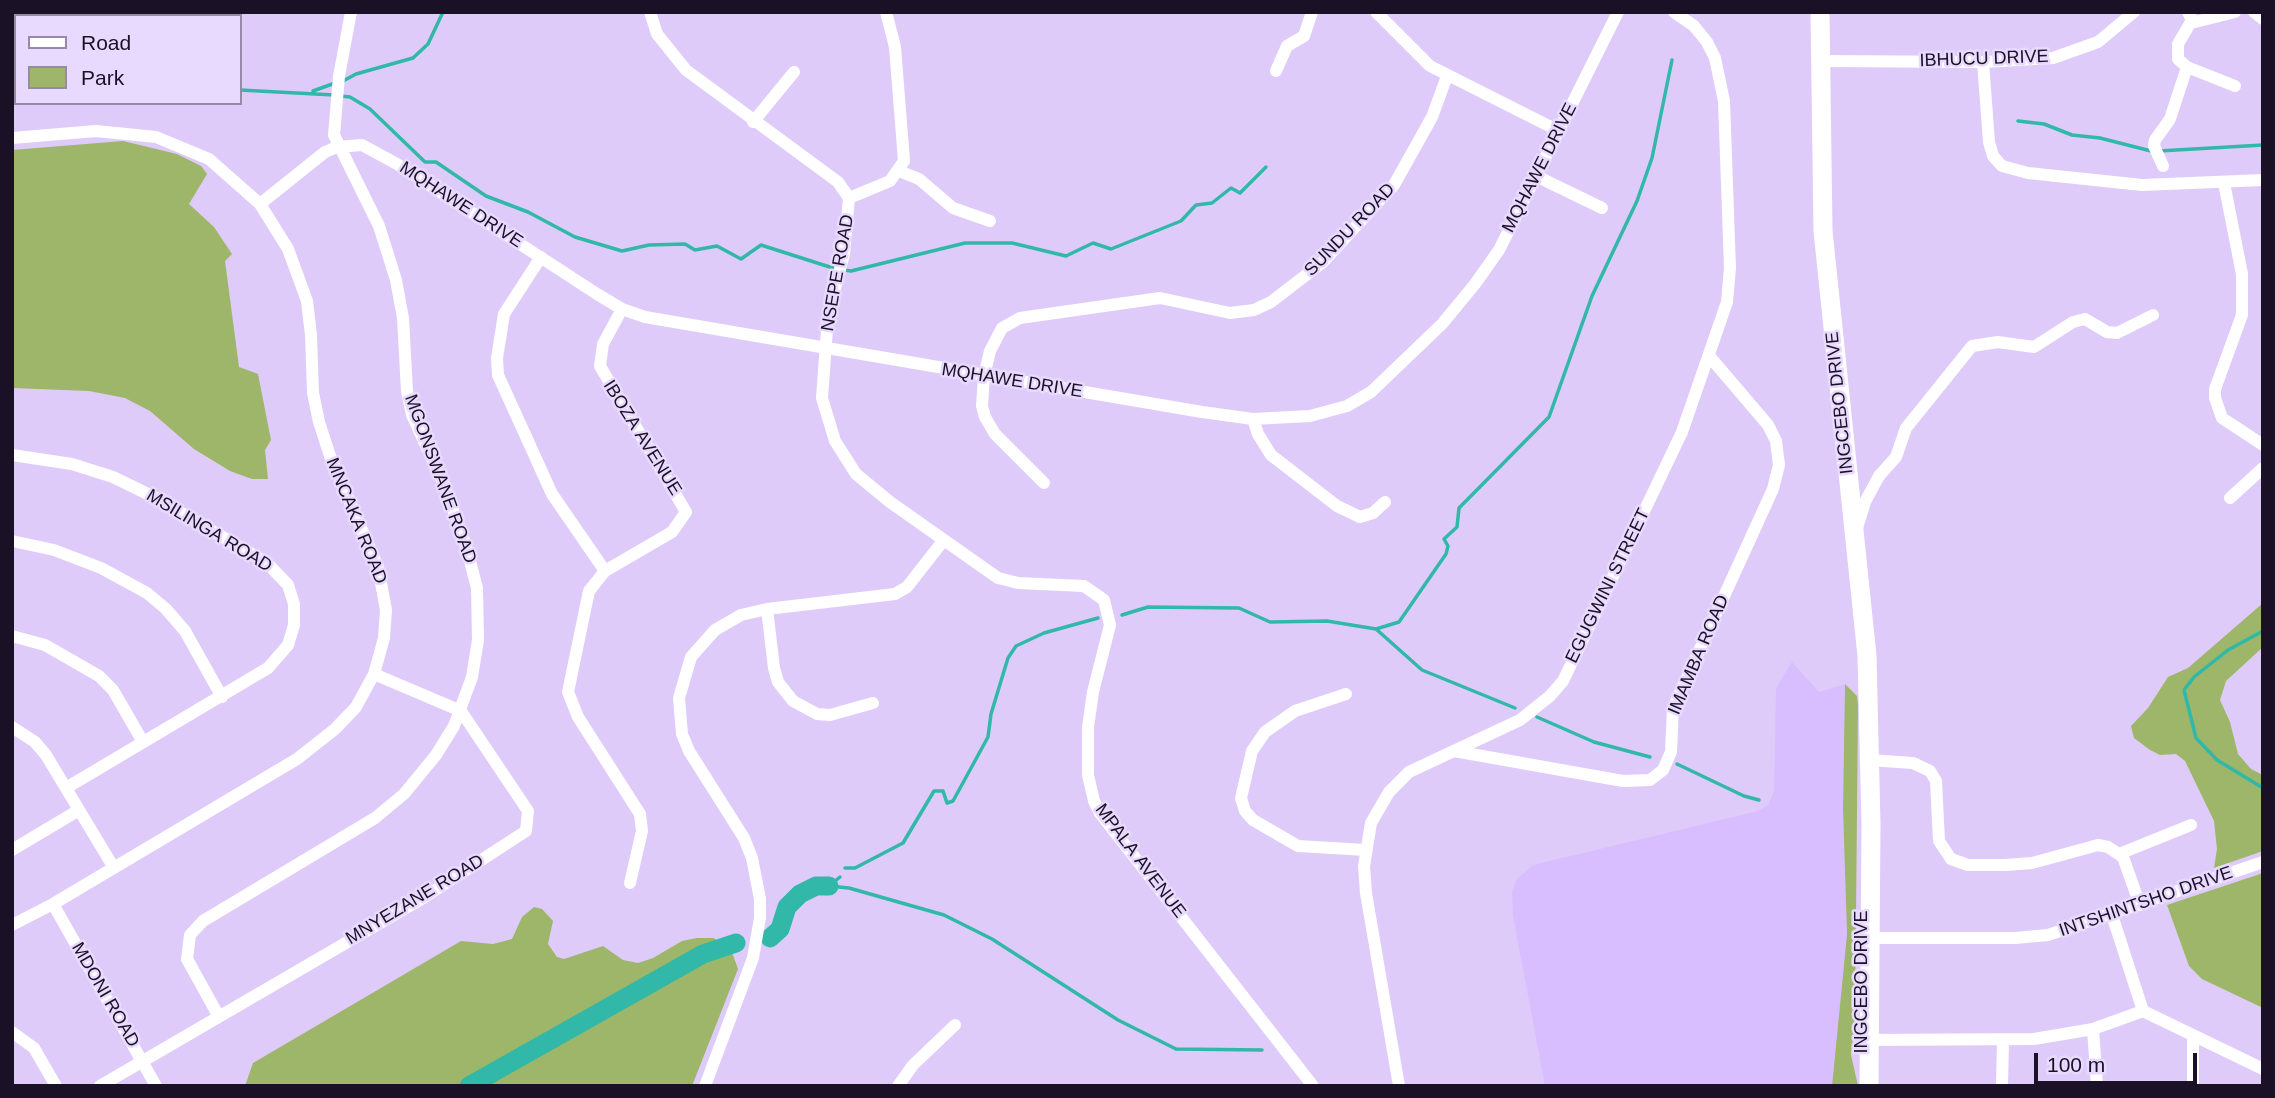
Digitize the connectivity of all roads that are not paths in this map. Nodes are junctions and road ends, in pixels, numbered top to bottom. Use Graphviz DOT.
graph roads {
  1 [pos="351,12"];
  2 [pos="650,12"];
  3 [pos="886,12"];
  4 [pos="1312,12"];
  5 [pos="1376,12"];
  6 [pos="1618,12"];
  7 [pos="1674,12"];
  8 [pos="1820,12"];
  9 [pos="2134,12"];
  10 [pos="2235,12"];
  11 [pos="2254,12"];
  12 [pos="2189,18"];
  13 [pos="2263,19"];
  14 [pos="1821,61"];
  15 [pos="1983,62"];
  16 [pos="2187,67"];
  17 [pos="1276,71"];
  18 [pos="794,72"];
  19 [pos="1447,76"];
  20 [pos="2235,86"];
  21 [pos="753,121"];
  22 [pos="1559,131"];
  23 [pos="12,138"];
  24 [pos="337,147"];
  25 [pos="2163,166"];
  26 [pos="899,172"];
  27 [pos="1536,176"];
  28 [pos="2263,180"];
  29 [pos="2224,183"];
  30 [pos="849,198"];
  31 [pos="260,204"];
  32 [pos="1602,208"];
  33 [pos="990,221"];
  34 [pos="541,257"];
  35 [pos="622,309"];
  36 [pos="2152,315"];
  37 [pos="825,349"];
  38 [pos="1710,357"];
  39 [pos="984,376"];
  40 [pos="1253,419"];
  41 [pos="2263,446"];
  42 [pos="12,455"];
  43 [pos="2261,473"];
  44 [pos="1044,483"];
  45 [pos="2230,498"];
  46 [pos="1385,502"];
  47 [pos="1854,536"];
  48 [pos="12,541"];
  49 [pos="943,541"];
  50 [pos="606,571"];
  51 [pos="766,609"];
  52 [pos="12,636"];
  53 [pos="374,674"];
  54 [pos="1346,694"];
  55 [pos="222,697"];
  56 [pos="873,702"];
  57 [pos="461,711"];
  58 [pos="12,727"];
  59 [pos="142,742"];
  60 [pos="1454,751"];
  61 [pos="1869,760"];
  62 [pos="66,788"];
  63 [pos="79,810"];
  64 [pos="2192,825"];
  65 [pos="12,850"];
  66 [pos="1366,850"];
  67 [pos="2119,853"];
  68 [pos="2263,862"];
  69 [pos="114,868"];
  70 [pos="631,883"];
  71 [pos="53,904"];
  72 [pos="2140,905"];
  73 [pos="2112,915"];
  74 [pos="12,925"];
  75 [pos="1865,938"];
  76 [pos="2143,1012"];
  77 [pos="218,1015"];
  78 [pos="955,1025"];
  79 [pos="2093,1029"];
  80 [pos="12,1032"];
  81 [pos="2193,1035"];
  82 [pos="1866,1040"];
  83 [pos="2003,1040"];
  84 [pos="143,1060"];
  85 [pos="2263,1069"];
  86 [pos="55,1086"];
  87 [pos="100,1086"];
  88 [pos="156,1086"];
  89 [pos="705,1086"];
  90 [pos="898,1086"];
  91 [pos="1313,1086"];
  92 [pos="1399,1086"];
  93 [pos="1868,1086"];
  94 [pos="2002,1086"];
  95 [pos="2097,1086"];
  96 [pos="2193,1086"];
  1 -- 24 [label="street"];
  2 -- 21 [label="street, NSEPE ROAD"];
  3 -- 26 [label="street"];
  4 -- 17 [label="street"];
  5 -- 19 [label="street"];
  6 -- 22 [label="street, MQHAWE DRIVE"];
  7 -- 38 [label="street, EGUGWINI STREET"];
  8 -- 14 [label="main road, INGCEBO DRIVE"];
  9 -- 15 [label="street, IBHUCU DRIVE"];
  10 -- 12 [label="street"];
  11 -- 13 [label="street"];
  12 -- 16 [label="street"];
  14 -- 15 [label="street, IBHUCU DRIVE"];
  14 -- 47 [label="main road, INGCEBO DRIVE"];
  15 -- 29 [label="street"];
  16 -- 20 [label="street"];
  16 -- 25 [label="street"];
  18 -- 21 [label="street"];
  19 -- 22 [label="street"];
  19 -- 39 [label="street, SUNDU ROAD"];
  21 -- 30 [label="street, NSEPE ROAD"];
  22 -- 27 [label="street, MQHAWE DRIVE"];
  23 -- 31 [label="street, MNCAKA ROAD"];
  24 -- 31 [label="street"];
  24 -- 34 [label="street, MQHAWE DRIVE"];
  24 -- 57 [label="street, MGONSWANE ROAD"];
  26 -- 30 [label="street, NSEPE ROAD"];
  26 -- 33 [label="street"];
  27 -- 32 [label="street"];
  27 -- 40 [label="street, MQHAWE DRIVE"];
  28 -- 29 [label="street"];
  29 -- 41 [label="street"];
  30 -- 37 [label="street, NSEPE ROAD"];
  31 -- 53 [label="street, MNCAKA ROAD"];
  34 -- 35 [label="street, MQHAWE DRIVE"];
  34 -- 50 [label="street"];
  35 -- 37 [label="street, MQHAWE DRIVE"];
  35 -- 50 [label="street, IBOZA AVENUE"];
  36 -- 47 [label="street"];
  37 -- 39 [label="street, MQHAWE DRIVE"];
  37 -- 49 [label="street, MPALA AVENUE"];
  38 -- 60 [label="street, EGUGWINI STREET"];
  38 -- 60 [label="street, IMAMBA ROAD"];
  39 -- 40 [label="street, MQHAWE DRIVE"];
  39 -- 44 [label="street, SUNDU ROAD"];
  40 -- 46 [label="street"];
  42 -- 55 [label="street, MSILINGA ROAD"];
  43 -- 45 [label="street"];
  47 -- 61 [label="main road, INGCEBO DRIVE"];
  48 -- 55 [label="street"];
  49 -- 51 [label="street"];
  49 -- 91 [label="street, MPALA AVENUE"];
  50 -- 70 [label="street"];
  51 -- 56 [label="street"];
  51 -- 89 [label="street"];
  52 -- 59 [label="street"];
  53 -- 57 [label="street"];
  53 -- 69 [label="street, MNCAKA ROAD"];
  54 -- 66 [label="street"];
  55 -- 59 [label="street, MSILINGA ROAD"];
  57 -- 77 [label="street, MGONSWANE ROAD"];
  57 -- 77 [label="street, MNYEZANE ROAD"];
  58 -- 62 [label="street"];
  59 -- 62 [label="street, MSILINGA ROAD"];
  60 -- 66 [label="street, EGUGWINI STREET"];
  61 -- 67 [label="street"];
  61 -- 75 [label="main road, INGCEBO DRIVE"];
  62 -- 63 [label="street"];
  63 -- 65 [label="street"];
  63 -- 69 [label="street"];
  64 -- 67 [label="street"];
  66 -- 92 [label="street, EGUGWINI STREET"];
  67 -- 72 [label="street"];
  68 -- 72 [label="street, INTSHINTSHO DRIVE"];
  69 -- 71 [label="street, MNCAKA ROAD"];
  71 -- 74 [label="street, MNCAKA ROAD"];
  71 -- 84 [label="street, MDONI ROAD"];
  72 -- 73 [label="street, INTSHINTSHO DRIVE"];
  73 -- 75 [label="street, INTSHINTSHO DRIVE"];
  73 -- 76 [label="street"];
  75 -- 82 [label="main road, INGCEBO DRIVE"];
  76 -- 79 [label="street"];
  76 -- 81 [label="street"];
  77 -- 84 [label="street, MNYEZANE ROAD"];
  78 -- 90 [label="street"];
  79 -- 83 [label="street"];
  79 -- 95 [label="street"];
  80 -- 86 [label="street"];
  81 -- 85 [label="street"];
  81 -- 96 [label="street"];
  82 -- 83 [label="street"];
  82 -- 93 [label="main road, INGCEBO DRIVE"];
  83 -- 94 [label="street"];
  84 -- 87 [label="street, MNYEZANE ROAD"];
  84 -- 88 [label="street, MDONI ROAD"];
}
